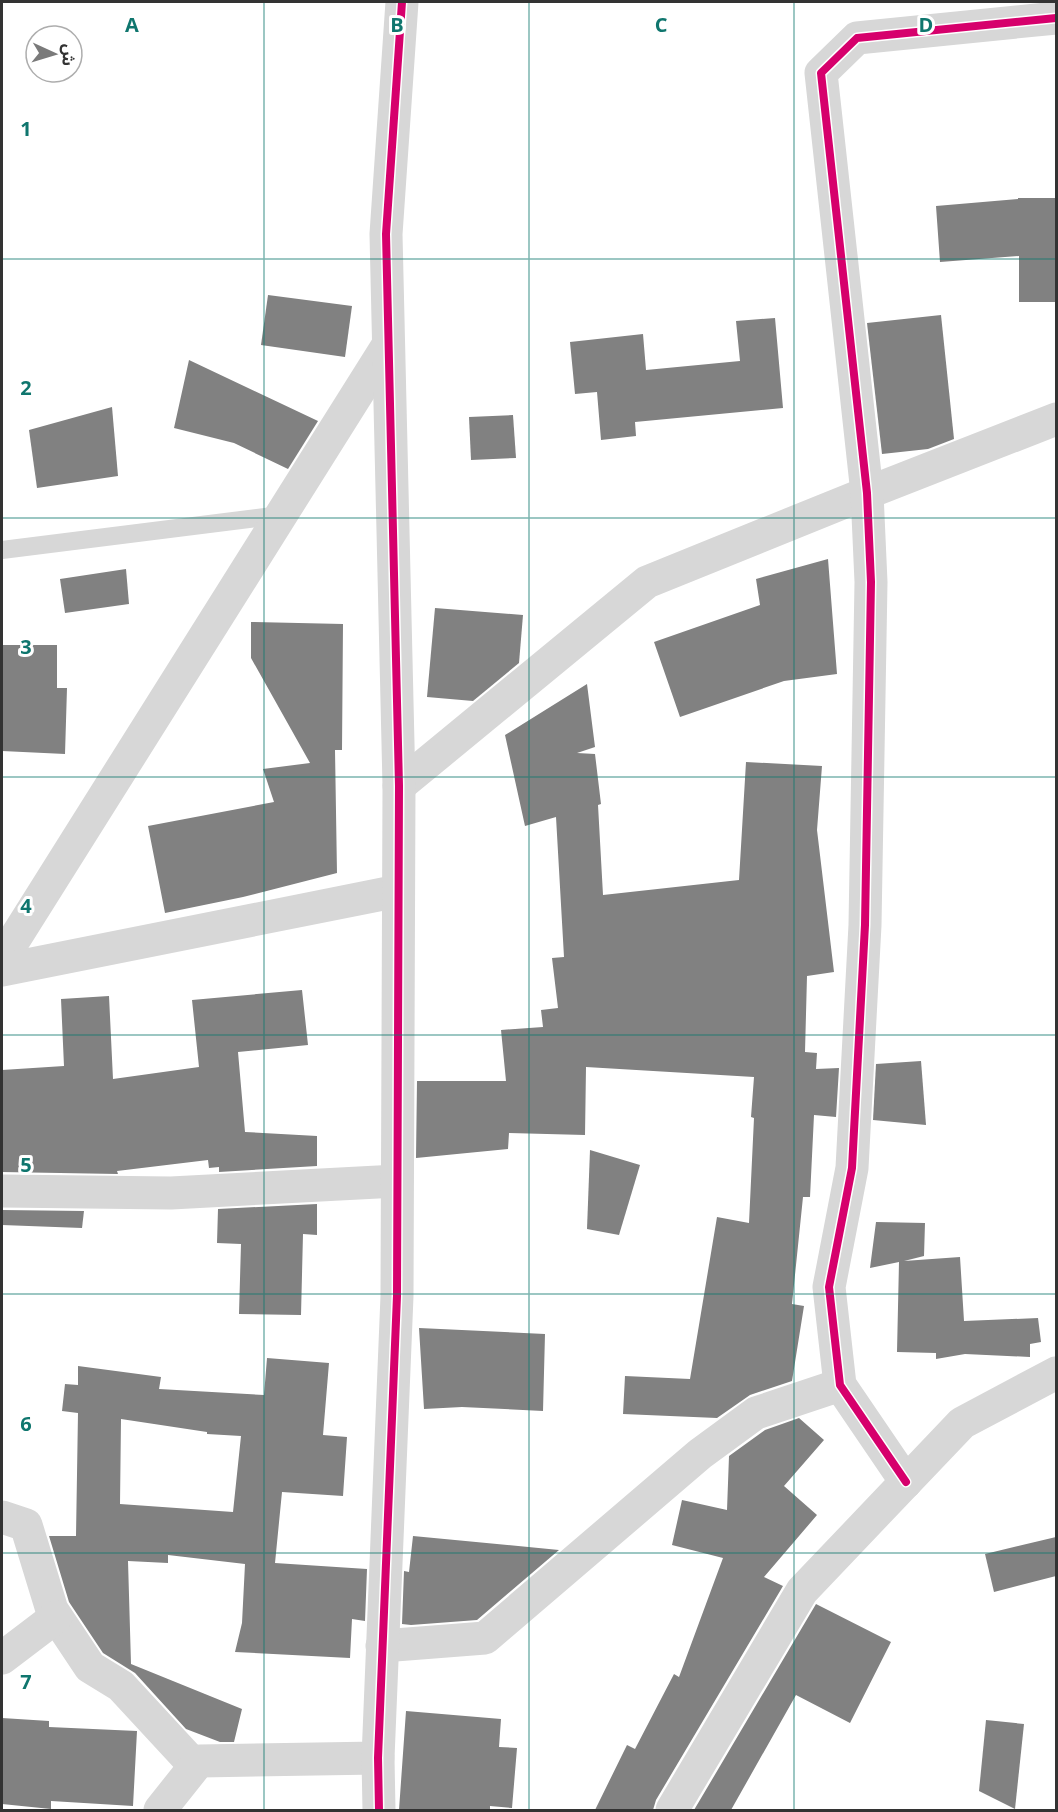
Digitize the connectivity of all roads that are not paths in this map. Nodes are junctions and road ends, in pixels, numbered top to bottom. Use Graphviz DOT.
graph roads {
  1 [pos="402,2"];
  2 [pos="1056,18"];
  3 [pos="388,345"];
  4 [pos="1056,419"];
  5 [pos="867,492"];
  6 [pos="281,515"];
  7 [pos="2,550"];
  8 [pos="399,786"];
  9 [pos="398,891"];
  10 [pos="2,959"];
  11 [pos="2,970"];
  12 [pos="397,1181"];
  13 [pos="2,1191"];
  14 [pos="1056,1373"];
  15 [pos="840,1385"];
  16 [pos="906,1482"];
  17 [pos="2,1517"];
  18 [pos="56,1617"];
  19 [pos="382,1646"];
  20 [pos="2,1658"];
  21 [pos="378,1758"];
  22 [pos="195,1766"];
  23 [pos="160,1810"];
  24 [pos="380,1810"];
  25 [pos="672,1810"];
  1 -- 3 [label="street"];
  2 -- 5 [label="street"];
  3 -- 6 [label="street"];
  3 -- 8 [label="street"];
  4 -- 5 [label="street"];
  5 -- 8 [label="street"];
  5 -- 15 [label="street"];
  6 -- 7 [label="lane"];
  6 -- 10 [label="street"];
  8 -- 9 [label="street"];
  9 -- 11 [label="street"];
  9 -- 12 [label="street"];
  12 -- 13 [label="street"];
  12 -- 19 [label="street"];
  14 -- 16 [label="street"];
  15 -- 16 [label="street"];
  15 -- 19 [label="street"];
  16 -- 25 [label="street"];
  17 -- 18 [label="street"];
  18 -- 20 [label="street"];
  18 -- 22 [label="street"];
  19 -- 21 [label="street"];
  21 -- 22 [label="street"];
  21 -- 24 [label="street"];
  22 -- 23 [label="street"];
}
